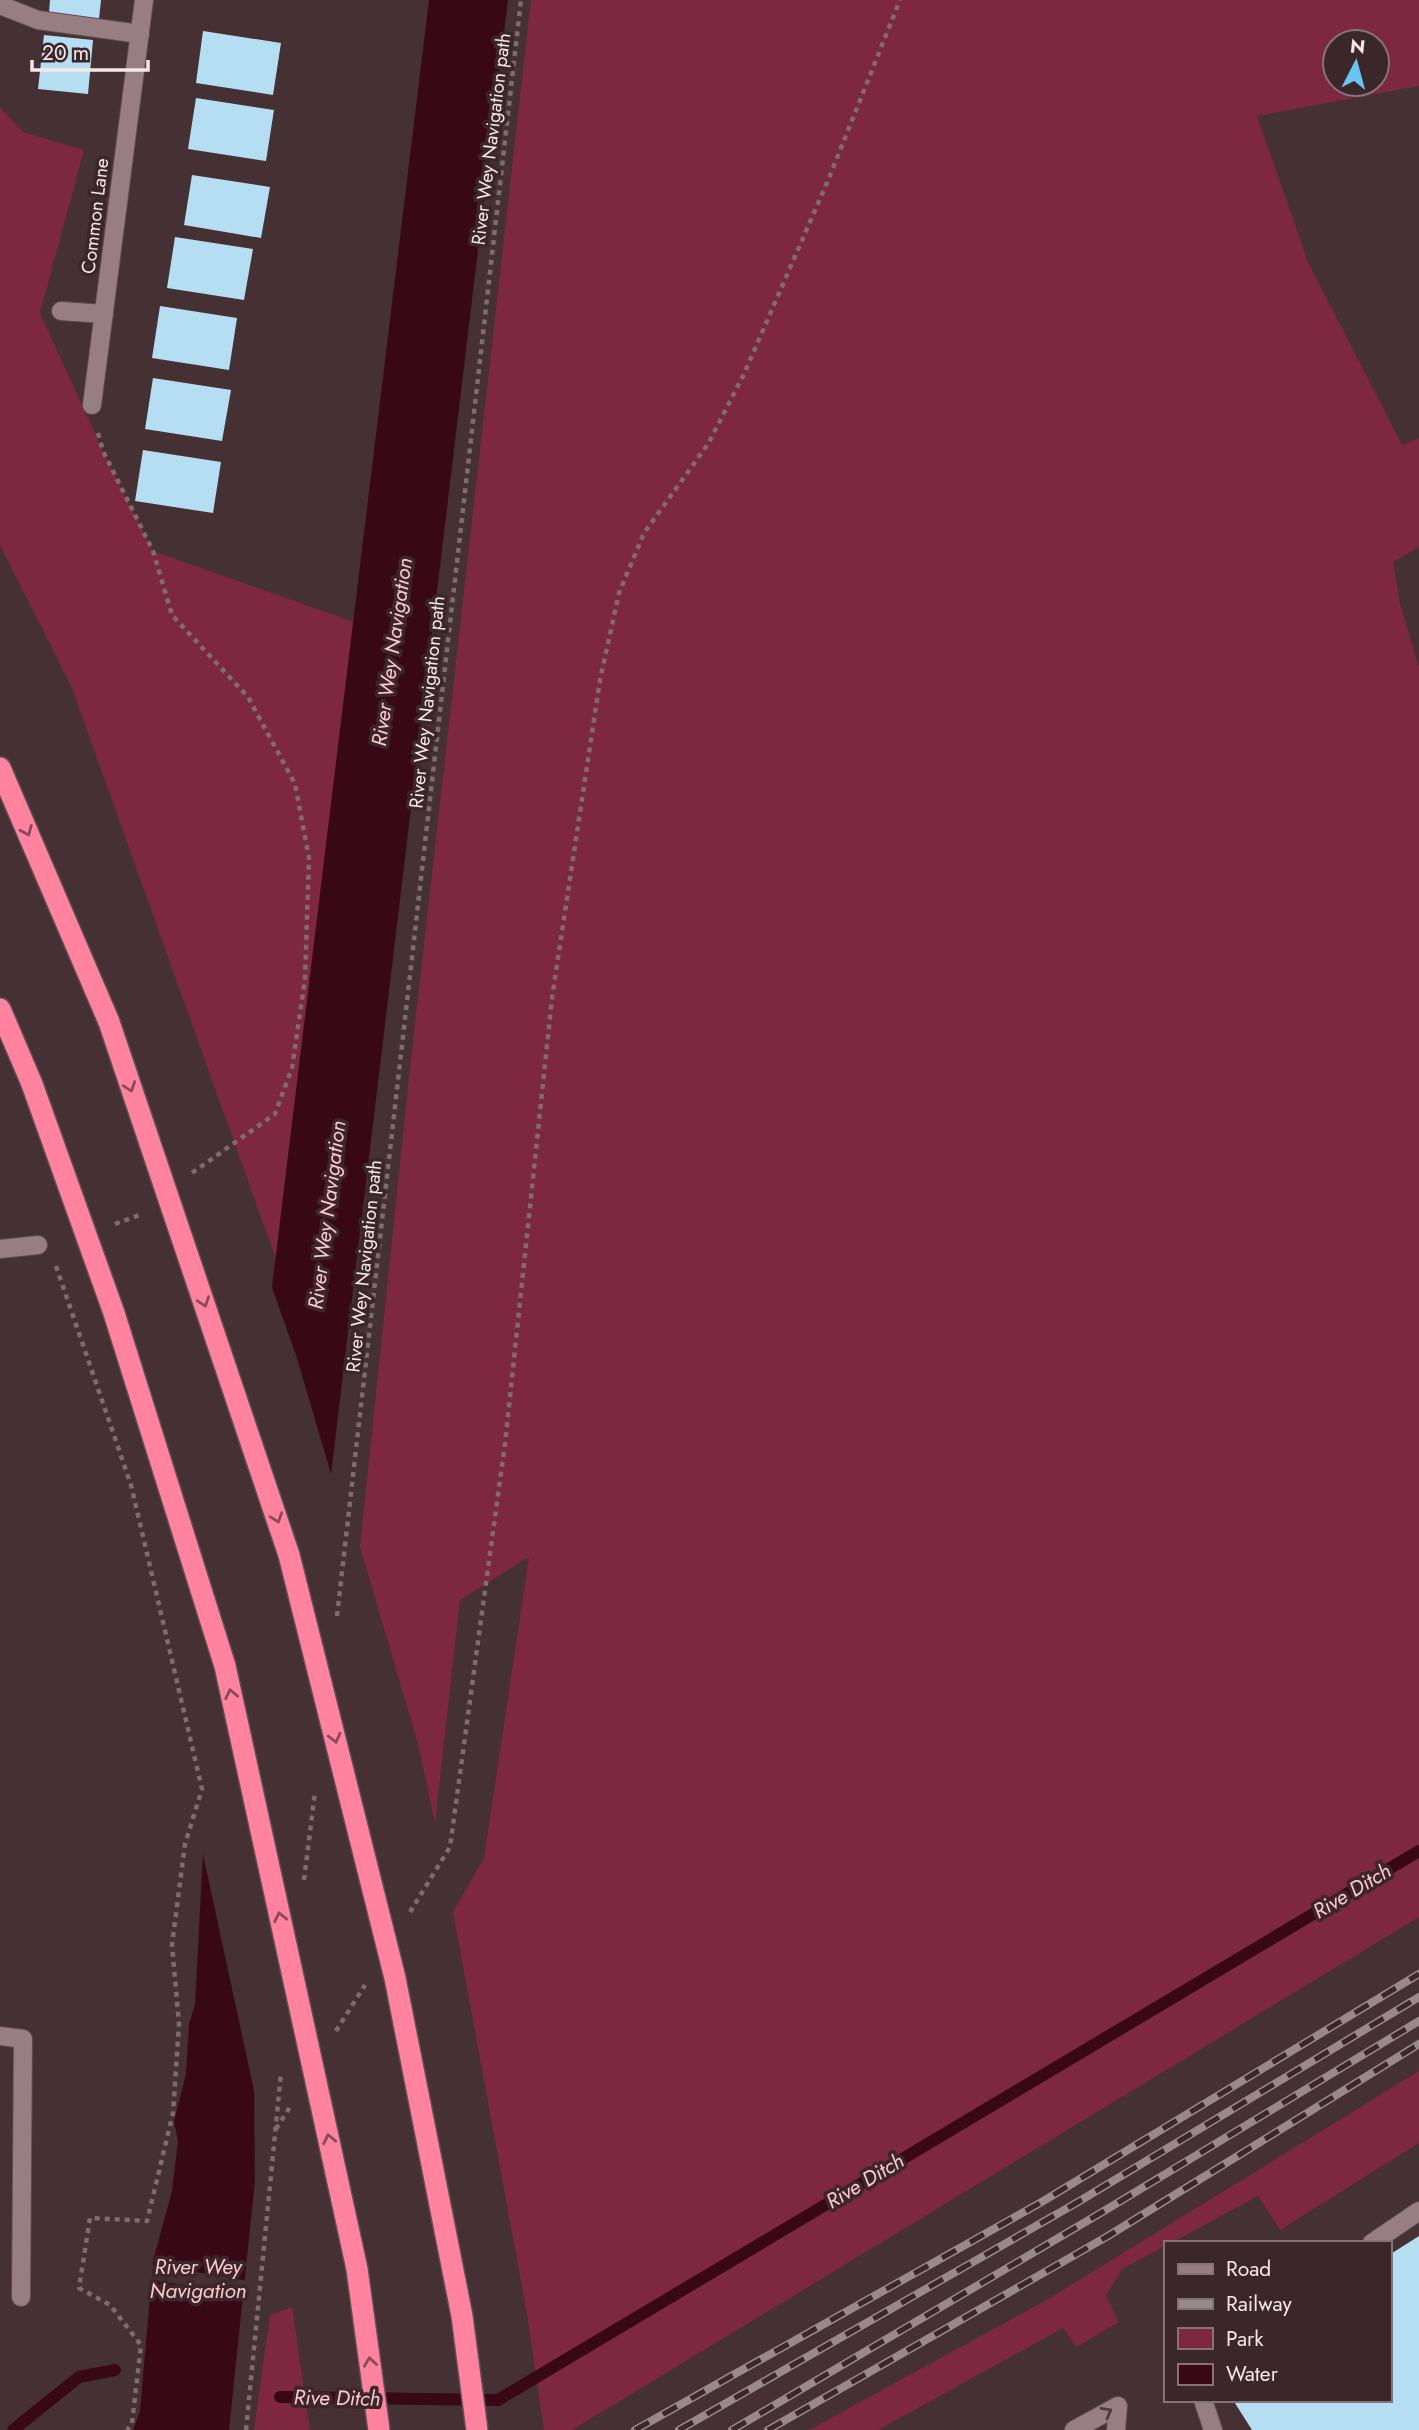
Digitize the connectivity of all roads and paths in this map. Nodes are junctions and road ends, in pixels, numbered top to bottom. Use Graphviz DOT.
graph roads {
  1 [pos="144,0"];
  2 [pos="521,0"];
  3 [pos="900,0"];
  4 [pos="0,5"];
  5 [pos="141,34"];
  6 [pos="61,311"];
  7 [pos="104,314"];
  8 [pos="92,405"];
  9 [pos="0,768"];
  10 [pos="0,1009"];
  11 [pos="275,1114"];
  12 [pos="38,1245"];
  13 [pos="0,1249"];
  14 [pos="362,1408"];
  15 [pos="408,1915"];
  16 [pos="373,1973"];
  17 [pos="0,2036"];
  18 [pos="330,2042"];
  19 [pos="295,2099"];
  20 [pos="1419,2211"];
  21 [pos="1375,2241"];
  22 [pos="21,2297"];
  23 [pos="1204,2402"];
  24 [pos="127,2430"];
  25 [pos="246,2430"];
  26 [pos="379,2430"];
  27 [pos="477,2430"];
  28 [pos="1074,2430"];
  29 [pos="1116,2430"];
  30 [pos="1213,2430"];
  1 -- 5 [label="street, Common Lane"];
  2 -- 14 [label="path, River Wey Navigation path"];
  3 -- 15 [label="path"];
  4 -- 5 [label="street"];
  5 -- 7 [label="street, Common Lane"];
  6 -- 7 [label="street"];
  7 -- 8 [label="street, Common Lane"];
  8 -- 11 [label="path"];
  9 -- 27 [label="highway, one-way, bridge"];
  26 -- 10 [label="highway, one-way, bridge"];
  12 -- 13 [label="street"];
  12 -- 24 [label="path"];
  16 -- 18 [label="path"];
  17 -- 22 [label="street"];
  19 -- 25 [label="path"];
  20 -- 21 [label="street"];
  23 -- 30 [label="street"];
  28 -- 29 [label="street, one-way"];
}
